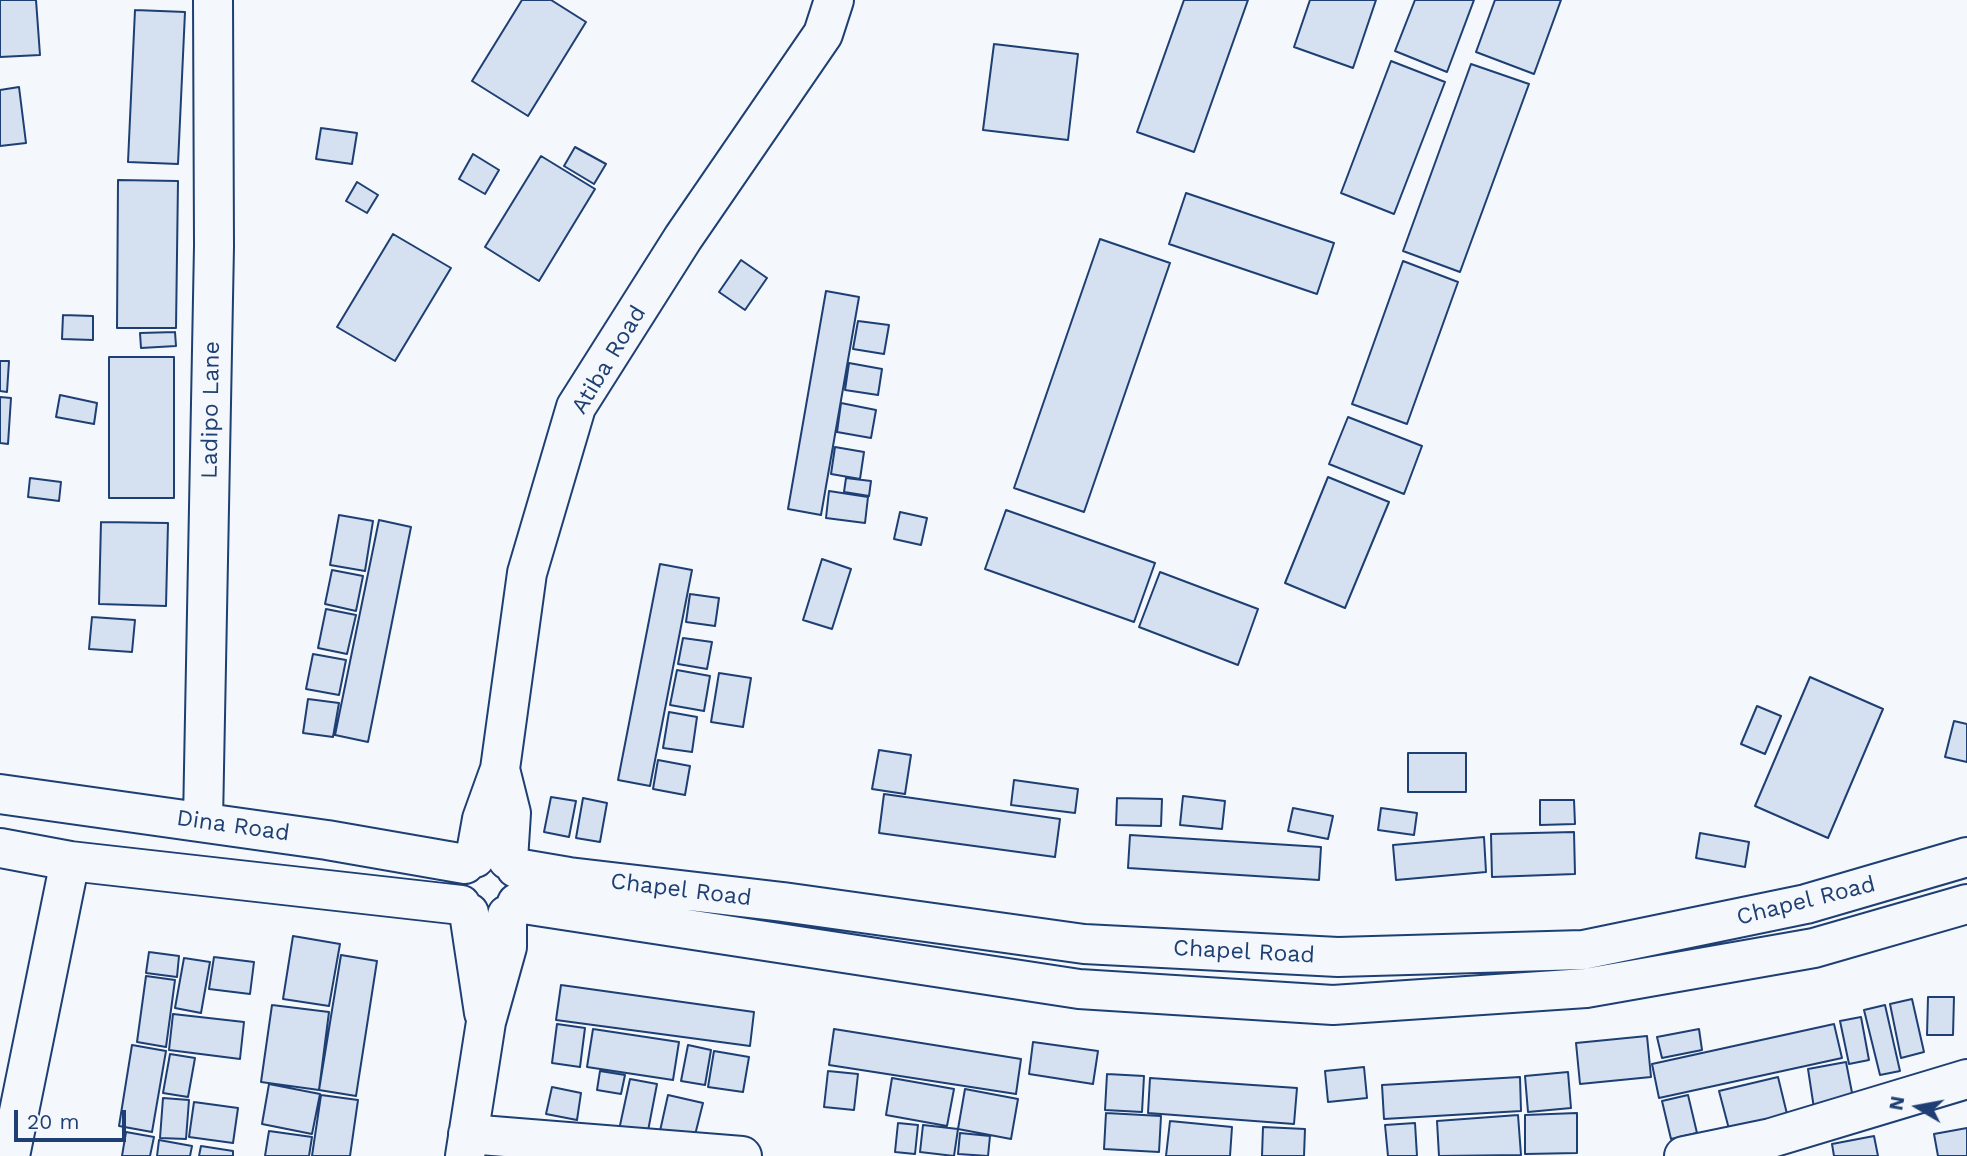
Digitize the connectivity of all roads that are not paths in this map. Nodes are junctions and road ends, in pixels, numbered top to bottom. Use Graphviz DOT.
graph roads {
  1 [pos="213,0"];
  2 [pos="834,0"];
  3 [pos="0,794"];
  4 [pos="203,821"];
  5 [pos="0,848"];
  6 [pos="1967,857"];
  7 [pos="70,861"];
  8 [pos="498,878"];
  9 [pos="1967,904"];
  10 [pos="465,909"];
  11 [pos="486,1022"];
  12 [pos="1967,1079"];
  13 [pos="466,1145"];
  14 [pos="1754,1149"];
  15 [pos="10,1156"];
  16 [pos="742,1156"];
  17 [pos="1684,1156"];
  1 -- 4 [label="street, Ladipo Lane"];
  2 -- 8 [label="street, Atiba Road"];
  3 -- 4 [label="street, Dina Road"];
  4 -- 8 [label="street, Dina Road"];
  5 -- 7 [label="street"];
  6 -- 8 [label="street, Chapel Road"];
  7 -- 10 [label="street"];
  7 -- 15 [label="street"];
  8 -- 9 [label="street, Chapel Road"];
  8 -- 10 [label="street"];
  8 -- 11 [label="street, Atiba Road"];
  10 -- 11 [label="street"];
  11 -- 13 [label="street"];
  12 -- 14 [label="street"];
  13 -- 16 [label="street"];
  14 -- 17 [label="street"];
}
